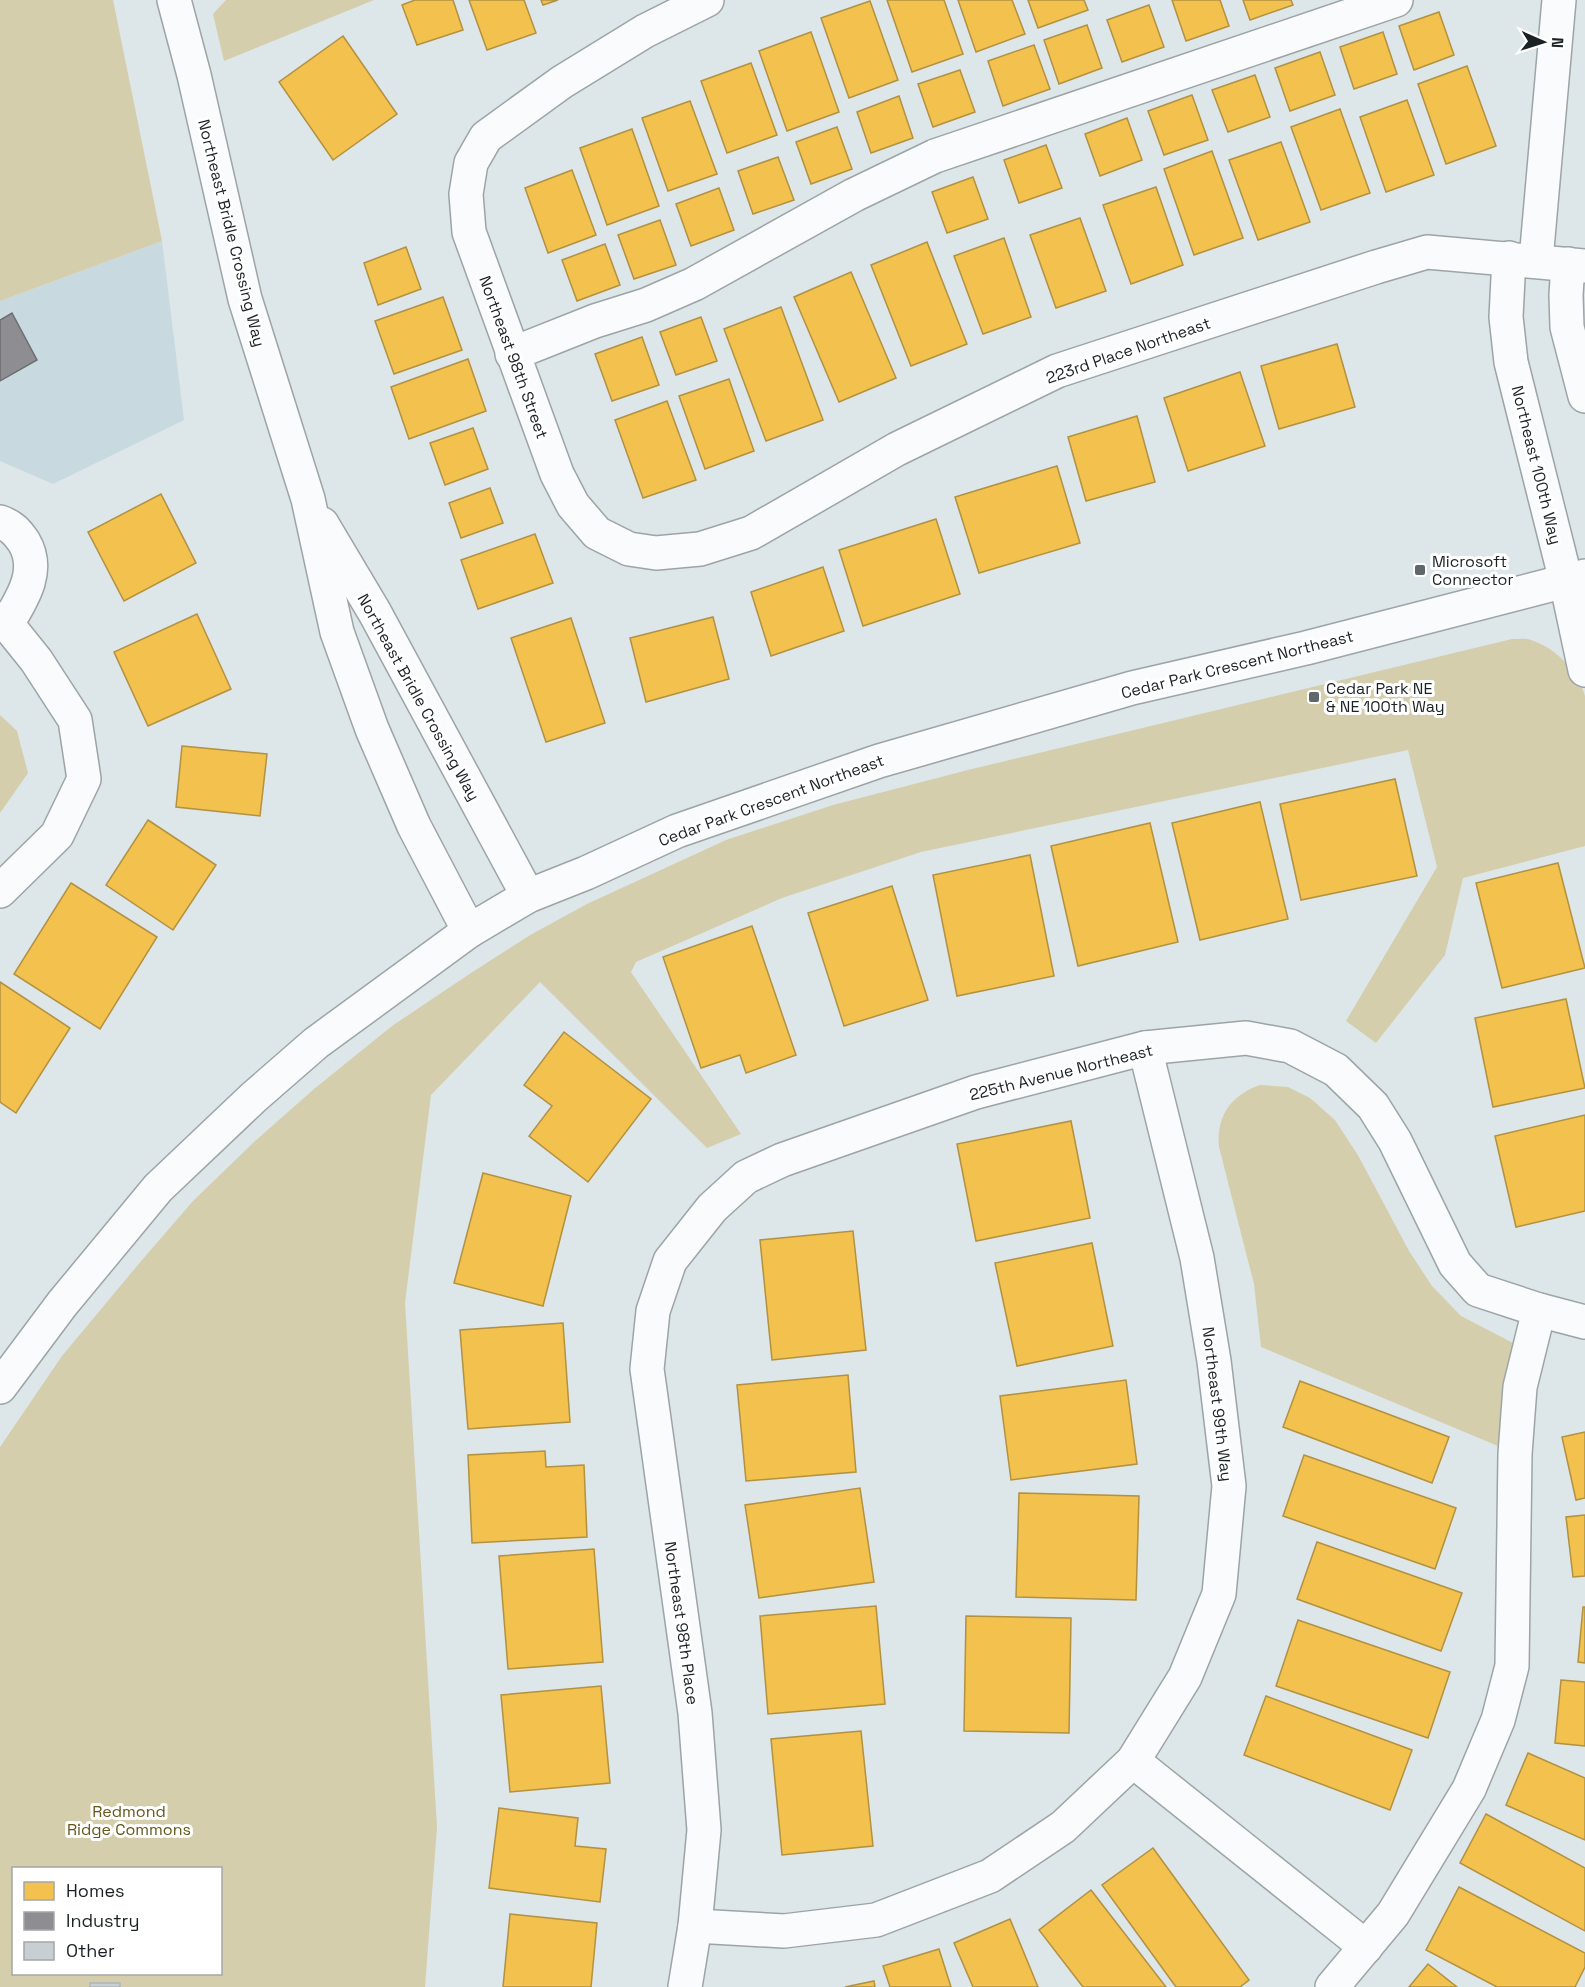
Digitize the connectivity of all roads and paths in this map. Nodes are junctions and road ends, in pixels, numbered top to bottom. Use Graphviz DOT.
graph roads {
  1 [pos="174,0"];
  2 [pos="707,0"];
  3 [pos="1396,0"];
  4 [pos="1559,0"];
  5 [pos="1523,259"];
  6 [pos="1577,265"];
  7 [pos="512,354"];
  8 [pos="1585,396"];
  9 [pos="308,499"];
  10 [pos="0,522"];
  11 [pos="629,549"];
  12 [pos="1575,579"];
  13 [pos="3,621"];
  14 [pos="1585,670"];
  15 [pos="0,891"];
  16 [pos="528,896"];
  17 [pos="469,931"];
  18 [pos="1145,1047"];
  19 [pos="670,1261"];
  20 [pos="1539,1310"];
  21 [pos="1585,1322"];
  22 [pos="0,1387"];
  23 [pos="1133,1761"];
  24 [pos="695,1926"];
  25 [pos="1366,1947"];
  26 [pos="686,1987"];
  27 [pos="1332,1987"];
  1 -- 9 [label="street, Northeast Bridle Crossing Way"];
  2 -- 7 [label="street, Northeast 98th Street"];
  3 -- 7 [label="street"];
  4 -- 5 [label="street, Northeast 100th Way"];
  5 -- 6 [label="street, 223rd Place Northeast"];
  5 -- 11 [label="street, 223rd Place Northeast"];
  5 -- 12 [label="street, Northeast 100th Way"];
  6 -- 8 [label="street"];
  7 -- 11 [label="street, Northeast 98th Street"];
  9 -- 16 [label="street, Northeast Bridle Crossing Way"];
  9 -- 17 [label="street, Northeast Bridle Crossing Way"];
  10 -- 13 [label="street"];
  12 -- 14 [label="street, Northeast 100th Way"];
  12 -- 16 [label="street, Cedar Park Crescent Northeast"];
  13 -- 15 [label="street"];
  16 -- 17 [label="street, Cedar Park Crescent Northeast"];
  17 -- 22 [label="street, Cedar Park Crescent Northeast"];
  18 -- 19 [label="street, 225th Avenue Northeast"];
  18 -- 20 [label="street, 225th Avenue Northeast"];
  18 -- 23 [label="street, Northeast 99th Way"];
  19 -- 24 [label="street, Northeast 98th Place"];
  20 -- 21 [label="street, 225th Avenue Northeast"];
  20 -- 25 [label="street"];
  23 -- 24 [label="street, Northeast 99th Way"];
  23 -- 25 [label="street"];
  24 -- 26 [label="street, Northeast 98th Place"];
  25 -- 27 [label="street"];
}
